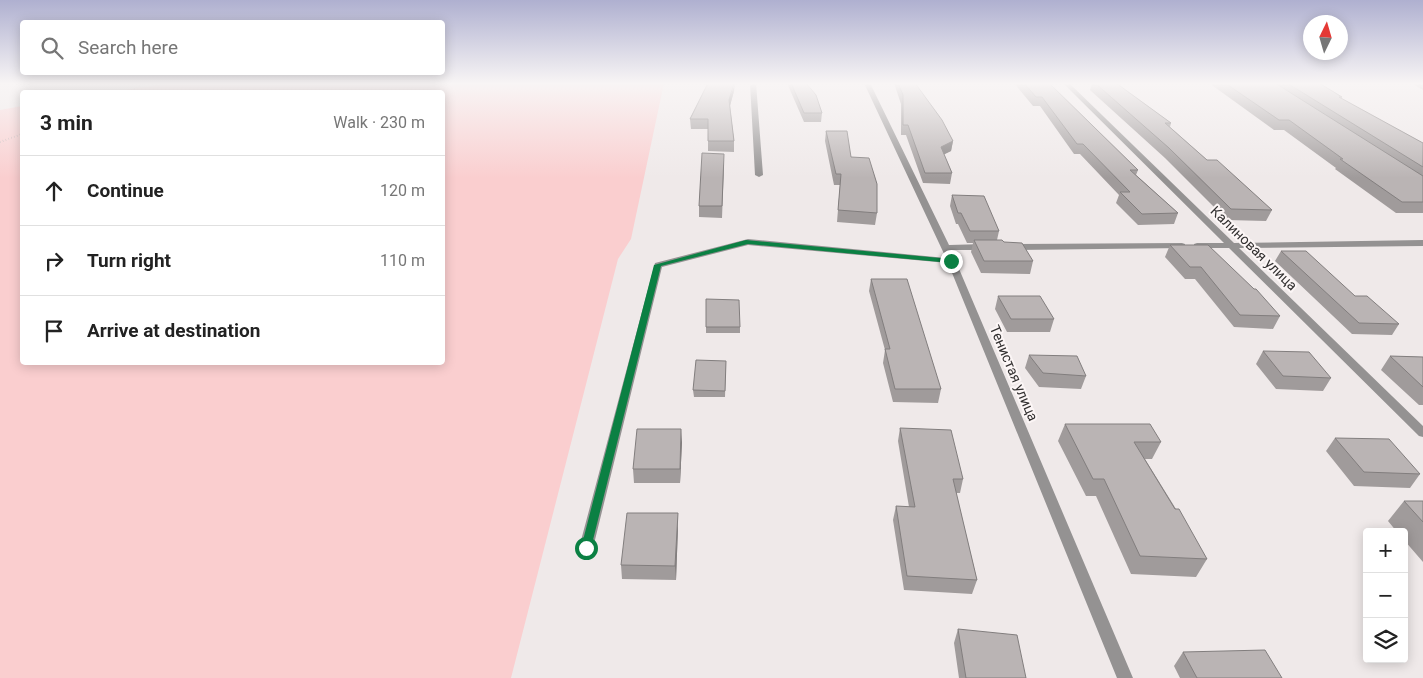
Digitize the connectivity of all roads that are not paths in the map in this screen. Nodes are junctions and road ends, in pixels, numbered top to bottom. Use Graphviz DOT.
graph roads {
  1 [pos="755,115"];
  2 [pos="882,115"];
  3 [pos="1098,115"];
  4 [pos="759,175"];
  5 [pos="1423,243"];
  6 [pos="1231,246"];
  7 [pos="995,247"];
  8 [pos="1005,247"];
  9 [pos="946,248"];
  10 [pos="951,261"];
  11 [pos="1423,433"];
  12 [pos="586,548"];
  13 [pos="1125,678"];
  1 -- 4 [label="street"];
  2 -- 9 [label="street, Тенистая улица"];
  3 -- 6 [label="street, Калиновая улица"];
  5 -- 6 [label="street"];
  6 -- 8 [label="street"];
  6 -- 11 [label="street, Калиновая улица"];
  7 -- 9 [label="street"];
  9 -- 10 [label="street, Тенистая улица"];
  10 -- 12 [label="street"];
  10 -- 13 [label="street, Тенистая улица"];
}
